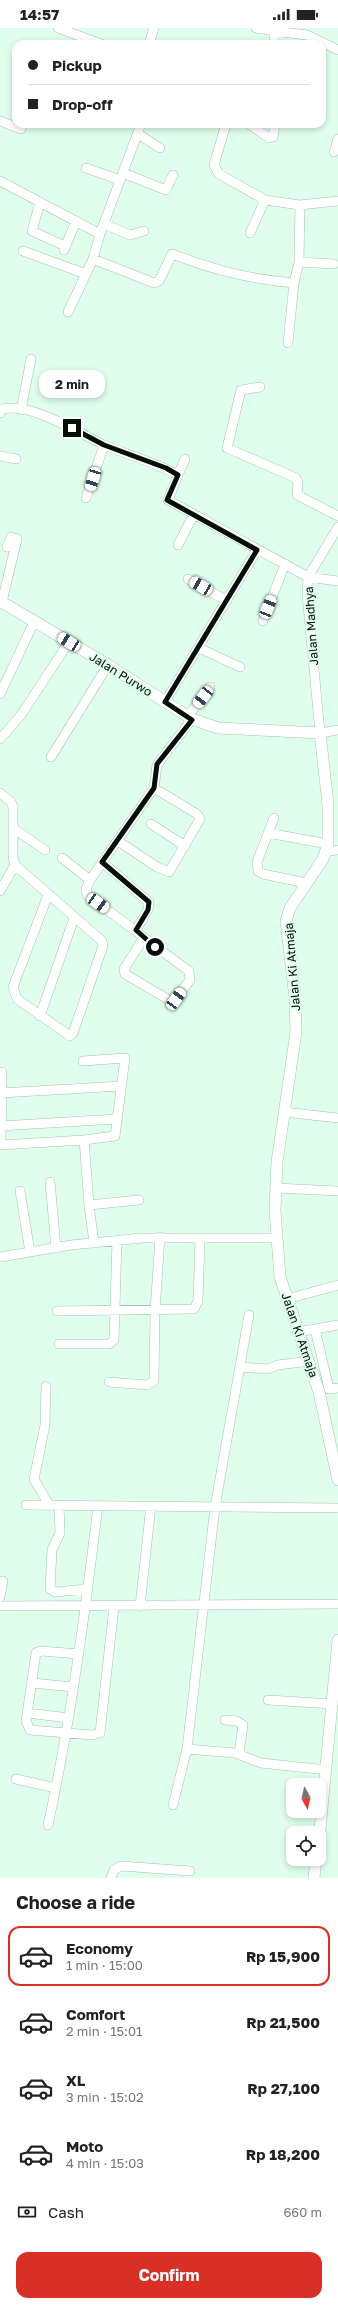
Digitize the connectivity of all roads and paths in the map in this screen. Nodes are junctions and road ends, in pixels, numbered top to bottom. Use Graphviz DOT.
graph roads {
  1 [pos="58,28"];
  2 [pos="154,28"];
  3 [pos="256,28"];
  4 [pos="274,30"];
  5 [pos="90,40"];
  6 [pos="150,40"];
  7 [pos="317,40"];
  8 [pos="326,44"];
  9 [pos="338,50"];
  10 [pos="0,121"];
  11 [pos="12,126"];
  12 [pos="140,128"];
  13 [pos="225,128"];
  14 [pos="255,128"];
  15 [pos="275,128"];
  16 [pos="138,134"];
  17 [pos="338,139"];
  18 [pos="160,148"];
  19 [pos="334,152"];
  20 [pos="86,168"];
  21 [pos="174,174"];
  22 [pos="122,176"];
  23 [pos="1,184"];
  24 [pos="265,200"];
  25 [pos="338,201"];
  26 [pos="40,202"];
  27 [pos="300,205"];
  28 [pos="76,221"];
  29 [pos="104,224"];
  30 [pos="144,231"];
  31 [pos="250,233"];
  32 [pos="100,234"];
  33 [pos="23,251"];
  34 [pos="93,259"];
  35 [pos="299,262"];
  36 [pos="334,264"];
  37 [pos="86,274"];
  38 [pos="294,283"];
  39 [pos="68,312"];
  40 [pos="288,343"];
  41 [pos="31,359"];
  42 [pos="260,387"];
  43 [pos="21,410"];
  44 [pos="0,413"];
  45 [pos="104,445"];
  46 [pos="0,456"];
  47 [pos="16,459"];
  48 [pos="184,459"];
  49 [pos="178,475"];
  50 [pos="86,498"];
  51 [pos="194,514"];
  52 [pos="338,516"];
  53 [pos="338,527"];
  54 [pos="178,545"];
  55 [pos="7,548"];
  56 [pos="257,550"];
  57 [pos="285,564"];
  58 [pos="308,578"];
  59 [pos="188,579"];
  60 [pos="338,582"];
  61 [pos="227,601"];
  62 [pos="1,602"];
  63 [pos="263,621"];
  64 [pos="34,622"];
  65 [pos="69,642"];
  66 [pos="199,648"];
  67 [pos="108,665"];
  68 [pos="240,667"];
  69 [pos="210,687"];
  70 [pos="0,694"];
  71 [pos="165,702"];
  72 [pos="190,718"];
  73 [pos="338,730"];
  74 [pos="320,733"];
  75 [pos="0,739"];
  76 [pos="51,757"];
  77 [pos="154,788"];
  78 [pos="0,793"];
  79 [pos="274,818"];
  80 [pos="151,824"];
  81 [pos="13,828"];
  82 [pos="268,833"];
  83 [pos="118,841"];
  84 [pos="185,846"];
  85 [pos="331,848"];
  86 [pos="45,850"];
  87 [pos="62,858"];
  88 [pos="102,862"];
  89 [pos="15,865"];
  90 [pos="90,880"];
  91 [pos="306,883"];
  92 [pos="0,891"];
  93 [pos="48,895"];
  94 [pos="74,918"];
  95 [pos="136,930"];
  96 [pos="144,939"];
  97 [pos="40,1016"];
  98 [pos="83,1060"];
  99 [pos="2,1072"];
  100 [pos="121,1086"];
  101 [pos="1,1093"];
  102 [pos="284,1112"];
  103 [pos="338,1118"];
  104 [pos="117,1119"];
  105 [pos="1,1126"];
  106 [pos="84,1140"];
  107 [pos="1,1145"];
  108 [pos="50,1182"];
  109 [pos="275,1188"];
  110 [pos="20,1191"];
  111 [pos="338,1191"];
  112 [pos="139,1200"];
  113 [pos="89,1205"];
  114 [pos="160,1237"];
  115 [pos="276,1238"];
  116 [pos="200,1239"];
  117 [pos="117,1240"];
  118 [pos="94,1243"];
  119 [pos="56,1248"];
  120 [pos="30,1252"];
  121 [pos="0,1257"];
  122 [pos="338,1285"];
  123 [pos="287,1299"];
  124 [pos="115,1310"];
  125 [pos="57,1311"];
  126 [pos="155,1311"];
  127 [pos="249,1315"];
  128 [pos="338,1325"];
  129 [pos="315,1329"];
  130 [pos="298,1332"];
  131 [pos="59,1344"];
  132 [pos="309,1361"];
  133 [pos="241,1367"];
  134 [pos="109,1382"];
  135 [pos="46,1386"];
  136 [pos="338,1388"];
  137 [pos="338,1480"];
  138 [pos="26,1505"];
  139 [pos="49,1505"];
  140 [pos="59,1505"];
  141 [pos="98,1506"];
  142 [pos="151,1506"];
  143 [pos="214,1507"];
  144 [pos="338,1508"];
  145 [pos="2,1583"];
  146 [pos="0,1597"];
  147 [pos="87,1597"];
  148 [pos="205,1601"];
  149 [pos="140,1604"];
  150 [pos="338,1604"];
  151 [pos="0,1606"];
  152 [pos="114,1607"];
  153 [pos="338,1640"];
  154 [pos="78,1654"];
  155 [pos="32,1682"];
  156 [pos="74,1687"];
  157 [pos="268,1700"];
  158 [pos="333,1704"];
  159 [pos="27,1713"];
  160 [pos="69,1718"];
  161 [pos="225,1720"];
  162 [pos="67,1732"];
  163 [pos="188,1749"];
  164 [pos="239,1754"];
  165 [pos="327,1770"];
  166 [pos="16,1779"];
  167 [pos="56,1788"];
  168 [pos="173,1805"];
  169 [pos="48,1825"];
  170 [pos="321,1826"];
  171 [pos="315,1866"];
  172 [pos="190,1871"];
  173 [pos="111,1878"];
  174 [pos="314,1878"];
  1 -- 5 [label="street"];
  2 -- 6 [label="street"];
  3 -- 4 [label="street"];
  4 -- 7 [label="street"];
  8 -- 9 [label="street"];
  10 -- 11 [label="street"];
  12 -- 16 [label="street"];
  13 -- 24 [label="street"];
  14 -- 15 [label="street"];
  16 -- 18 [label="street"];
  16 -- 22 [label="street"];
  17 -- 19 [label="street"];
  20 -- 22 [label="street"];
  21 -- 22 [label="street"];
  22 -- 29 [label="street"];
  23 -- 26 [label="street"];
  24 -- 27 [label="street"];
  24 -- 31 [label="street"];
  25 -- 27 [label="street"];
  26 -- 28 [label="street"];
  26 -- 28 [label="street"];
  27 -- 35 [label="street"];
  28 -- 32 [label="street"];
  29 -- 30 [label="street"];
  29 -- 32 [label="street"];
  32 -- 34 [label="street"];
  33 -- 37 [label="street"];
  34 -- 37 [label="street"];
  34 -- 38 [label="street"];
  35 -- 36 [label="street"];
  35 -- 38 [label="street"];
  37 -- 39 [label="street"];
  38 -- 40 [label="street"];
  41 -- 43 [label="street"];
  42 -- 52 [label="street"];
  43 -- 44 [label="street"];
  43 -- 45 [label="street"];
  45 -- 49 [label="street"];
  45 -- 50 [label="street"];
  46 -- 47 [label="street"];
  48 -- 49 [label="street"];
  49 -- 51 [label="street"];
  51 -- 54 [label="street"];
  51 -- 56 [label="street"];
  53 -- 58 [label="street, Jalan Madhya"];
  55 -- 62 [label="street"];
  56 -- 57 [label="street"];
  56 -- 61 [label="street"];
  57 -- 58 [label="street"];
  57 -- 63 [label="street"];
  58 -- 60 [label="street"];
  58 -- 74 [label="street, Jalan Madhya"];
  59 -- 61 [label="street"];
  61 -- 66 [label="street"];
  62 -- 64 [label="street, Jalan Purwo"];
  64 -- 65 [label="street, Jalan Purwo"];
  64 -- 70 [label="street"];
  65 -- 67 [label="street, Jalan Purwo"];
  65 -- 75 [label="street"];
  66 -- 68 [label="street"];
  66 -- 71 [label="street"];
  67 -- 71 [label="street, Jalan Purwo"];
  67 -- 76 [label="street"];
  69 -- 72 [label="street"];
  71 -- 72 [label="street, Jalan Purwo"];
  72 -- 74 [label="street, Jalan Purwo"];
  72 -- 77 [label="street"];
  73 -- 74 [label="street"];
  74 -- 85 [label="street"];
  77 -- 83 [label="street"];
  77 -- 84 [label="street"];
  78 -- 81 [label="street"];
  79 -- 82 [label="street"];
  80 -- 84 [label="street"];
  81 -- 86 [label="street"];
  81 -- 89 [label="street"];
  82 -- 85 [label="street"];
  82 -- 91 [label="street"];
  83 -- 84 [label="street"];
  83 -- 88 [label="street"];
  85 -- 91 [label="street, Jalan Ki Atmaja"];
  87 -- 90 [label="street"];
  88 -- 90 [label="street"];
  88 -- 95 [label="street"];
  89 -- 92 [label="street"];
  89 -- 93 [label="street"];
  90 -- 95 [label="street"];
  91 -- 102 [label="street, Jalan Ki Atmaja"];
  93 -- 94 [label="street"];
  93 -- 97 [label="street"];
  94 -- 97 [label="street"];
  94 -- 97 [label="street"];
  95 -- 96 [label="street"];
  96 -- 96 [label="street"];
  98 -- 100 [label="street"];
  99 -- 101 [label="street"];
  100 -- 101 [label="street"];
  100 -- 104 [label="street"];
  101 -- 105 [label="street"];
  102 -- 103 [label="street"];
  102 -- 109 [label="street, Jalan Ki Atmaja"];
  104 -- 105 [label="street"];
  104 -- 106 [label="street"];
  105 -- 107 [label="street"];
  106 -- 107 [label="street"];
  106 -- 113 [label="street"];
  108 -- 119 [label="street"];
  109 -- 111 [label="street"];
  109 -- 115 [label="street, Jalan Ki Atmaja"];
  110 -- 120 [label="street"];
  112 -- 113 [label="street"];
  113 -- 118 [label="street"];
  114 -- 116 [label="street"];
  114 -- 117 [label="street"];
  114 -- 126 [label="street"];
  115 -- 116 [label="street"];
  115 -- 123 [label="street, Jalan Ki Atmaja"];
  116 -- 126 [label="street"];
  117 -- 118 [label="street"];
  117 -- 124 [label="street"];
  118 -- 119 [label="street"];
  119 -- 120 [label="street"];
  120 -- 121 [label="street"];
  122 -- 123 [label="street"];
  123 -- 130 [label="street, Jalan Ki Atmaja"];
  124 -- 125 [label="street"];
  124 -- 126 [label="street"];
  124 -- 131 [label="street"];
  126 -- 134 [label="street"];
  127 -- 133 [label="street"];
  128 -- 129 [label="street"];
  129 -- 130 [label="street"];
  129 -- 136 [label="street"];
  130 -- 132 [label="street, Jalan Ki Atmaja"];
  132 -- 133 [label="street"];
  132 -- 137 [label="street, Jalan Ki Atmaja"];
  133 -- 143 [label="street"];
  135 -- 139 [label="street"];
  138 -- 139 [label="street"];
  139 -- 140 [label="street"];
  140 -- 141 [label="street"];
  140 -- 147 [label="street"];
  141 -- 142 [label="street"];
  141 -- 147 [label="street"];
  142 -- 143 [label="street"];
  142 -- 149 [label="street"];
  143 -- 144 [label="street"];
  143 -- 148 [label="street"];
  145 -- 146 [label="street"];
  147 -- 151 [label="street"];
  147 -- 152 [label="street"];
  147 -- 154 [label="street"];
  148 -- 149 [label="street"];
  148 -- 150 [label="street"];
  148 -- 163 [label="street"];
  149 -- 152 [label="street"];
  152 -- 162 [label="street"];
  153 -- 158 [label="street"];
  154 -- 155 [label="street"];
  154 -- 156 [label="street"];
  155 -- 156 [label="street"];
  155 -- 159 [label="street"];
  156 -- 160 [label="street"];
  157 -- 158 [label="street"];
  158 -- 165 [label="street"];
  159 -- 160 [label="street"];
  159 -- 162 [label="street"];
  160 -- 162 [label="street"];
  161 -- 164 [label="street"];
  162 -- 167 [label="street"];
  163 -- 164 [label="street"];
  163 -- 168 [label="street"];
  164 -- 165 [label="street"];
  165 -- 170 [label="street"];
  166 -- 167 [label="street"];
  167 -- 169 [label="street"];
  171 -- 174 [label="street"];
  172 -- 173 [label="street"];
}
